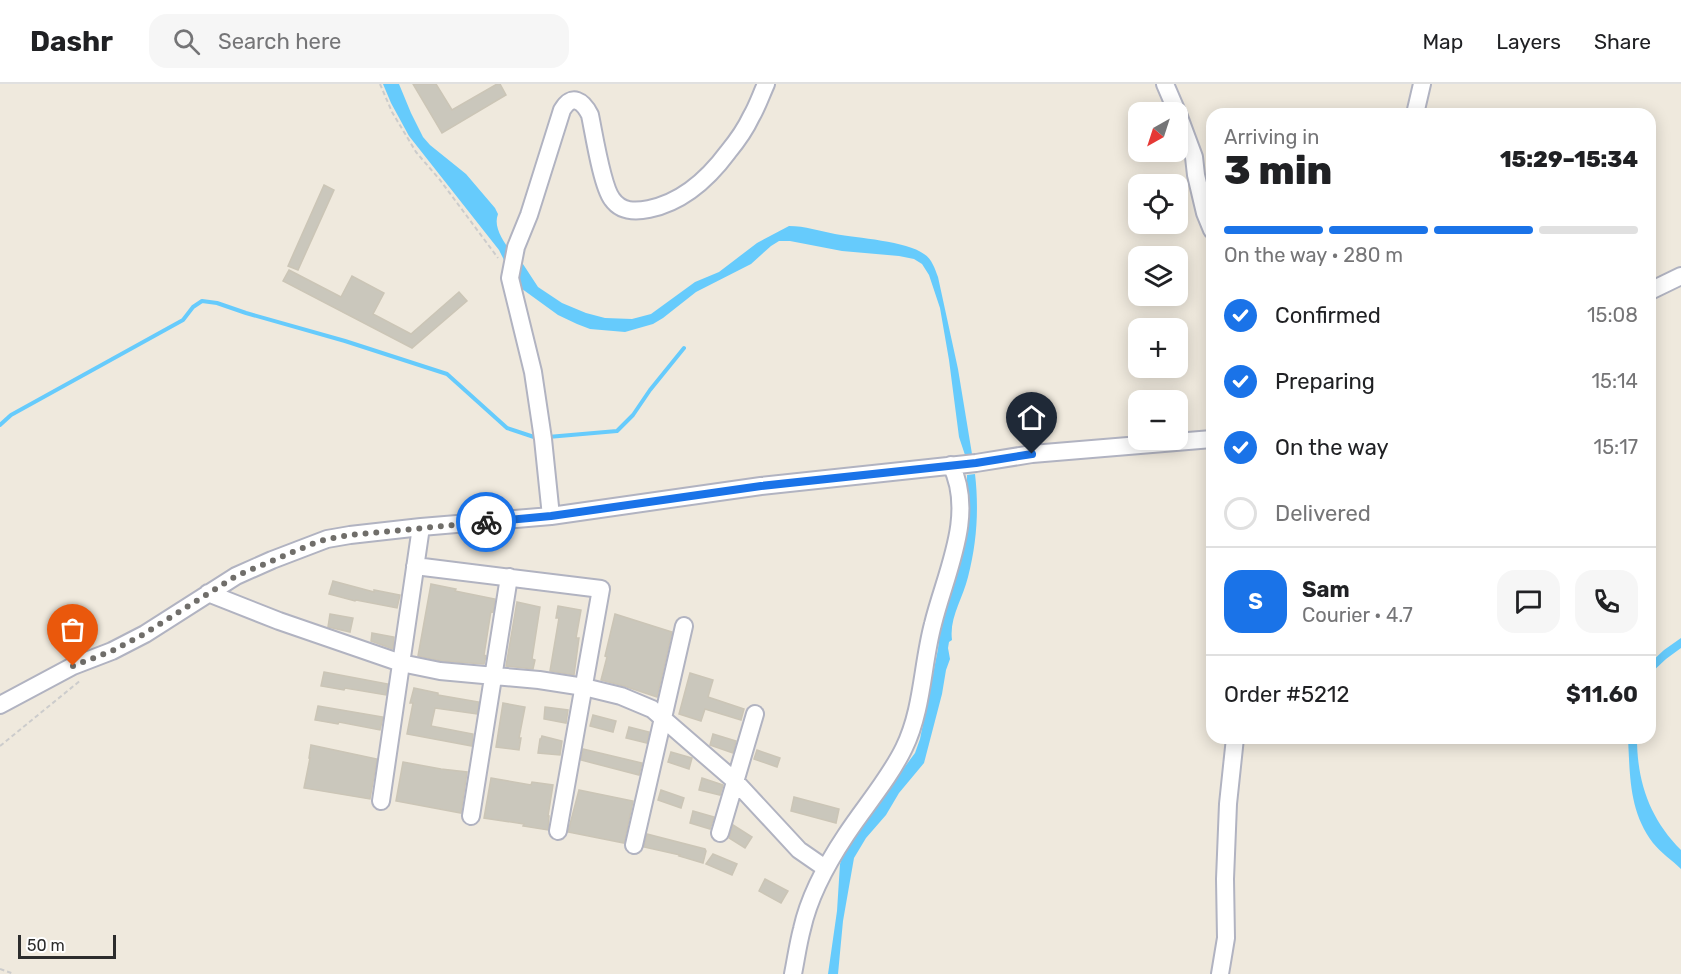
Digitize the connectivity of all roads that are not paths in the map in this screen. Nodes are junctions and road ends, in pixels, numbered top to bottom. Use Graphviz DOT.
graph roads {
  1 [pos="766,84"];
  2 [pos="1165,84"];
  3 [pos="1422,84"];
  4 [pos="1172,102"];
  5 [pos="1416,108"];
  6 [pos="1188,141"];
  7 [pos="1206,215"];
  8 [pos="1681,276"];
  9 [pos="1656,288"];
  10 [pos="1206,439"];
  11 [pos="962,464"];
  12 [pos="551,516"];
  13 [pos="421,527"];
  14 [pos="415,566"];
  15 [pos="509,577"];
  16 [pos="208,593"];
  17 [pos="684,626"];
  18 [pos="401,663"];
  19 [pos="494,676"];
  20 [pos="584,687"];
  21 [pos="0,705"];
  22 [pos="755,714"];
  23 [pos="663,717"];
  24 [pos="1234,744"];
  25 [pos="735,781"];
  26 [pos="381,801"];
  27 [pos="471,816"];
  28 [pos="558,831"];
  29 [pos="720,833"];
  30 [pos="634,845"];
  31 [pos="825,868"];
  32 [pos="793,974"];
  33 [pos="1220,974"];
  1 -- 12 [label="street"];
  2 -- 4 [label="street"];
  3 -- 5 [label="street"];
  6 -- 7 [label="street"];
  8 -- 9 [label="street"];
  10 -- 11 [label="street"];
  11 -- 12 [label="street"];
  11 -- 31 [label="street"];
  12 -- 13 [label="street"];
  13 -- 14 [label="street"];
  13 -- 16 [label="street"];
  14 -- 15 [label="street"];
  14 -- 18 [label="street"];
  15 -- 19 [label="street"];
  15 -- 20 [label="street"];
  16 -- 18 [label="street"];
  16 -- 21 [label="street"];
  17 -- 23 [label="street"];
  18 -- 19 [label="street"];
  18 -- 26 [label="street"];
  19 -- 20 [label="street"];
  19 -- 27 [label="street"];
  20 -- 23 [label="street"];
  20 -- 28 [label="street"];
  22 -- 25 [label="street"];
  23 -- 25 [label="street"];
  23 -- 30 [label="street"];
  24 -- 33 [label="street"];
  25 -- 29 [label="street"];
  25 -- 31 [label="street"];
  31 -- 32 [label="street"];
}
